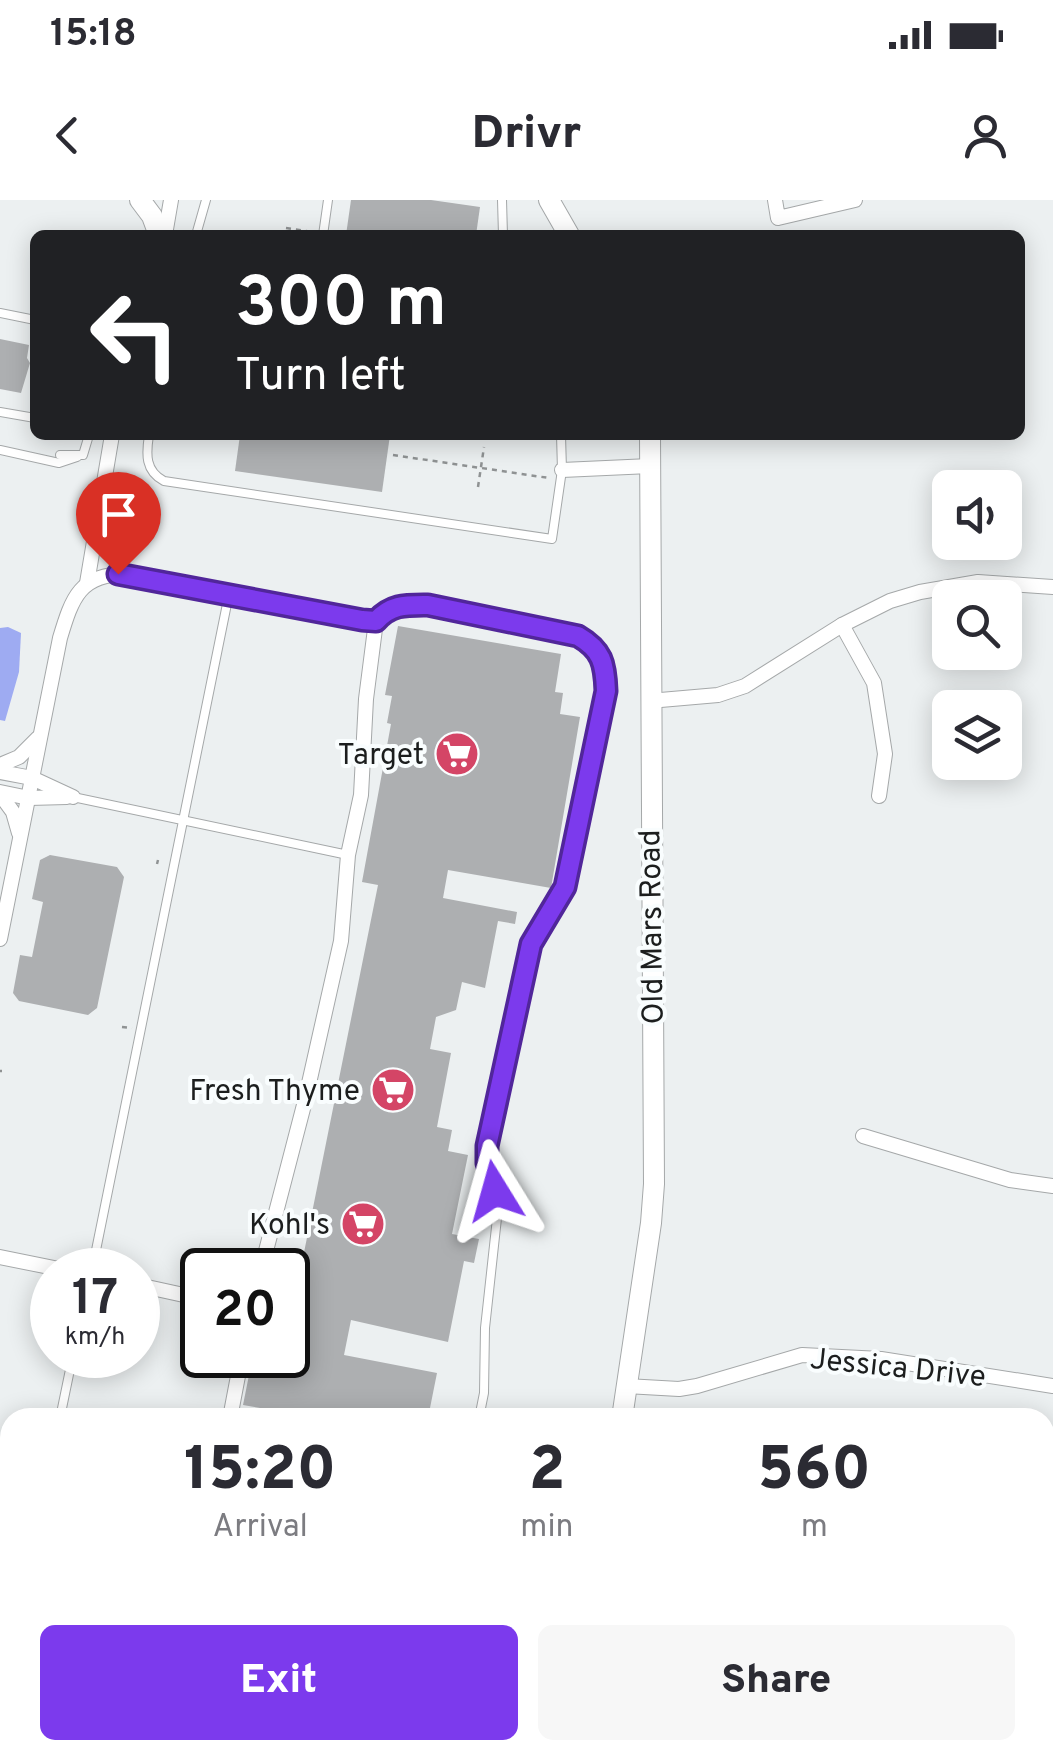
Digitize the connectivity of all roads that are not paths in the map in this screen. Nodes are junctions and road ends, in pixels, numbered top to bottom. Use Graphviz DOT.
graph roads {
  1 [pos="140,200"];
  2 [pos="171,200"];
  3 [pos="206,200"];
  4 [pos="328,200"];
  5 [pos="502,200"];
  6 [pos="549,200"];
  7 [pos="776,200"];
  8 [pos="854,200"];
  9 [pos="159,230"];
  10 [pos="163,230"];
  11 [pos="197,230"];
  12 [pos="320,230"];
  13 [pos="503,230"];
  14 [pos="566,230"];
  15 [pos="0,313"];
  16 [pos="30,319"];
  17 [pos="0,412"];
  18 [pos="30,417"];
  19 [pos="88,440"];
  20 [pos="111,440"];
  21 [pos="149,440"];
  22 [pos="560,440"];
  23 [pos="650,440"];
  24 [pos="3,447"];
  25 [pos="60,455"];
  26 [pos="77,457"];
  27 [pos="650,466"];
  28 [pos="557,470"];
  29 [pos="87,583"];
  30 [pos="1053,587"];
  31 [pos="229,594"];
  32 [pos="376,621"];
  33 [pos="842,625"];
  34 [pos="649,700"];
  35 [pos="41,734"];
  36 [pos="0,768"];
  37 [pos="32,778"];
  38 [pos="0,793"];
  39 [pos="879,796"];
  40 [pos="73,797"];
  41 [pos="28,798"];
  42 [pos="183,820"];
  43 [pos="20,842"];
  44 [pos="348,855"];
  45 [pos="0,938"];
  46 [pos="863,1136"];
  47 [pos="1053,1186"];
  48 [pos="96,1248"];
  49 [pos="267,1248"];
  50 [pos="0,1256"];
  51 [pos="30,1263"];
  52 [pos="68,1378"];
  53 [pos="238,1378"];
  54 [pos="626,1386"];
  55 [pos="1053,1386"];
  56 [pos="62,1408"];
  57 [pos="232,1408"];
  58 [pos="481,1408"];
  59 [pos="623,1408"];
  1 -- 9 [label="street"];
  2 -- 10 [label="street"];
  3 -- 11 [label="lane"];
  4 -- 12 [label="lane"];
  5 -- 13 [label="lane"];
  6 -- 14 [label="street"];
  7 -- 8 [label="street"];
  15 -- 16 [label="lane"];
  17 -- 18 [label="lane"];
  19 -- 26 [label="lane"];
  20 -- 29 [label="street"];
  21 -- 28 [label="lane"];
  22 -- 28 [label="lane"];
  23 -- 27 [label="street, Old Mars Road"];
  24 -- 26 [label="lane"];
  25 -- 26 [label="lane"];
  27 -- 28 [label="street"];
  27 -- 34 [label="street, Old Mars Road"];
  29 -- 31 [label="street"];
  29 -- 35 [label="street"];
  30 -- 33 [label="street"];
  31 -- 32 [label="street"];
  31 -- 42 [label="lane"];
  32 -- 44 [label="street"];
  32 -- 58 [label="lane"];
  33 -- 34 [label="street"];
  33 -- 39 [label="street"];
  34 -- 54 [label="street, Old Mars Road"];
  35 -- 36 [label="street"];
  35 -- 37 [label="street"];
  36 -- 37 [label="street"];
  37 -- 40 [label="street"];
  37 -- 41 [label="street"];
  38 -- 41 [label="street"];
  38 -- 43 [label="street"];
  40 -- 41 [label="street"];
  40 -- 42 [label="lane"];
  41 -- 43 [label="street"];
  42 -- 44 [label="lane"];
  42 -- 48 [label="lane"];
  43 -- 45 [label="street"];
  44 -- 49 [label="street"];
  46 -- 47 [label="street"];
  50 -- 51 [label="street"];
  52 -- 56 [label="lane"];
  53 -- 57 [label="street"];
  54 -- 55 [label="street, Jessica Drive"];
  54 -- 59 [label="street, Old Mars Road"];
}
